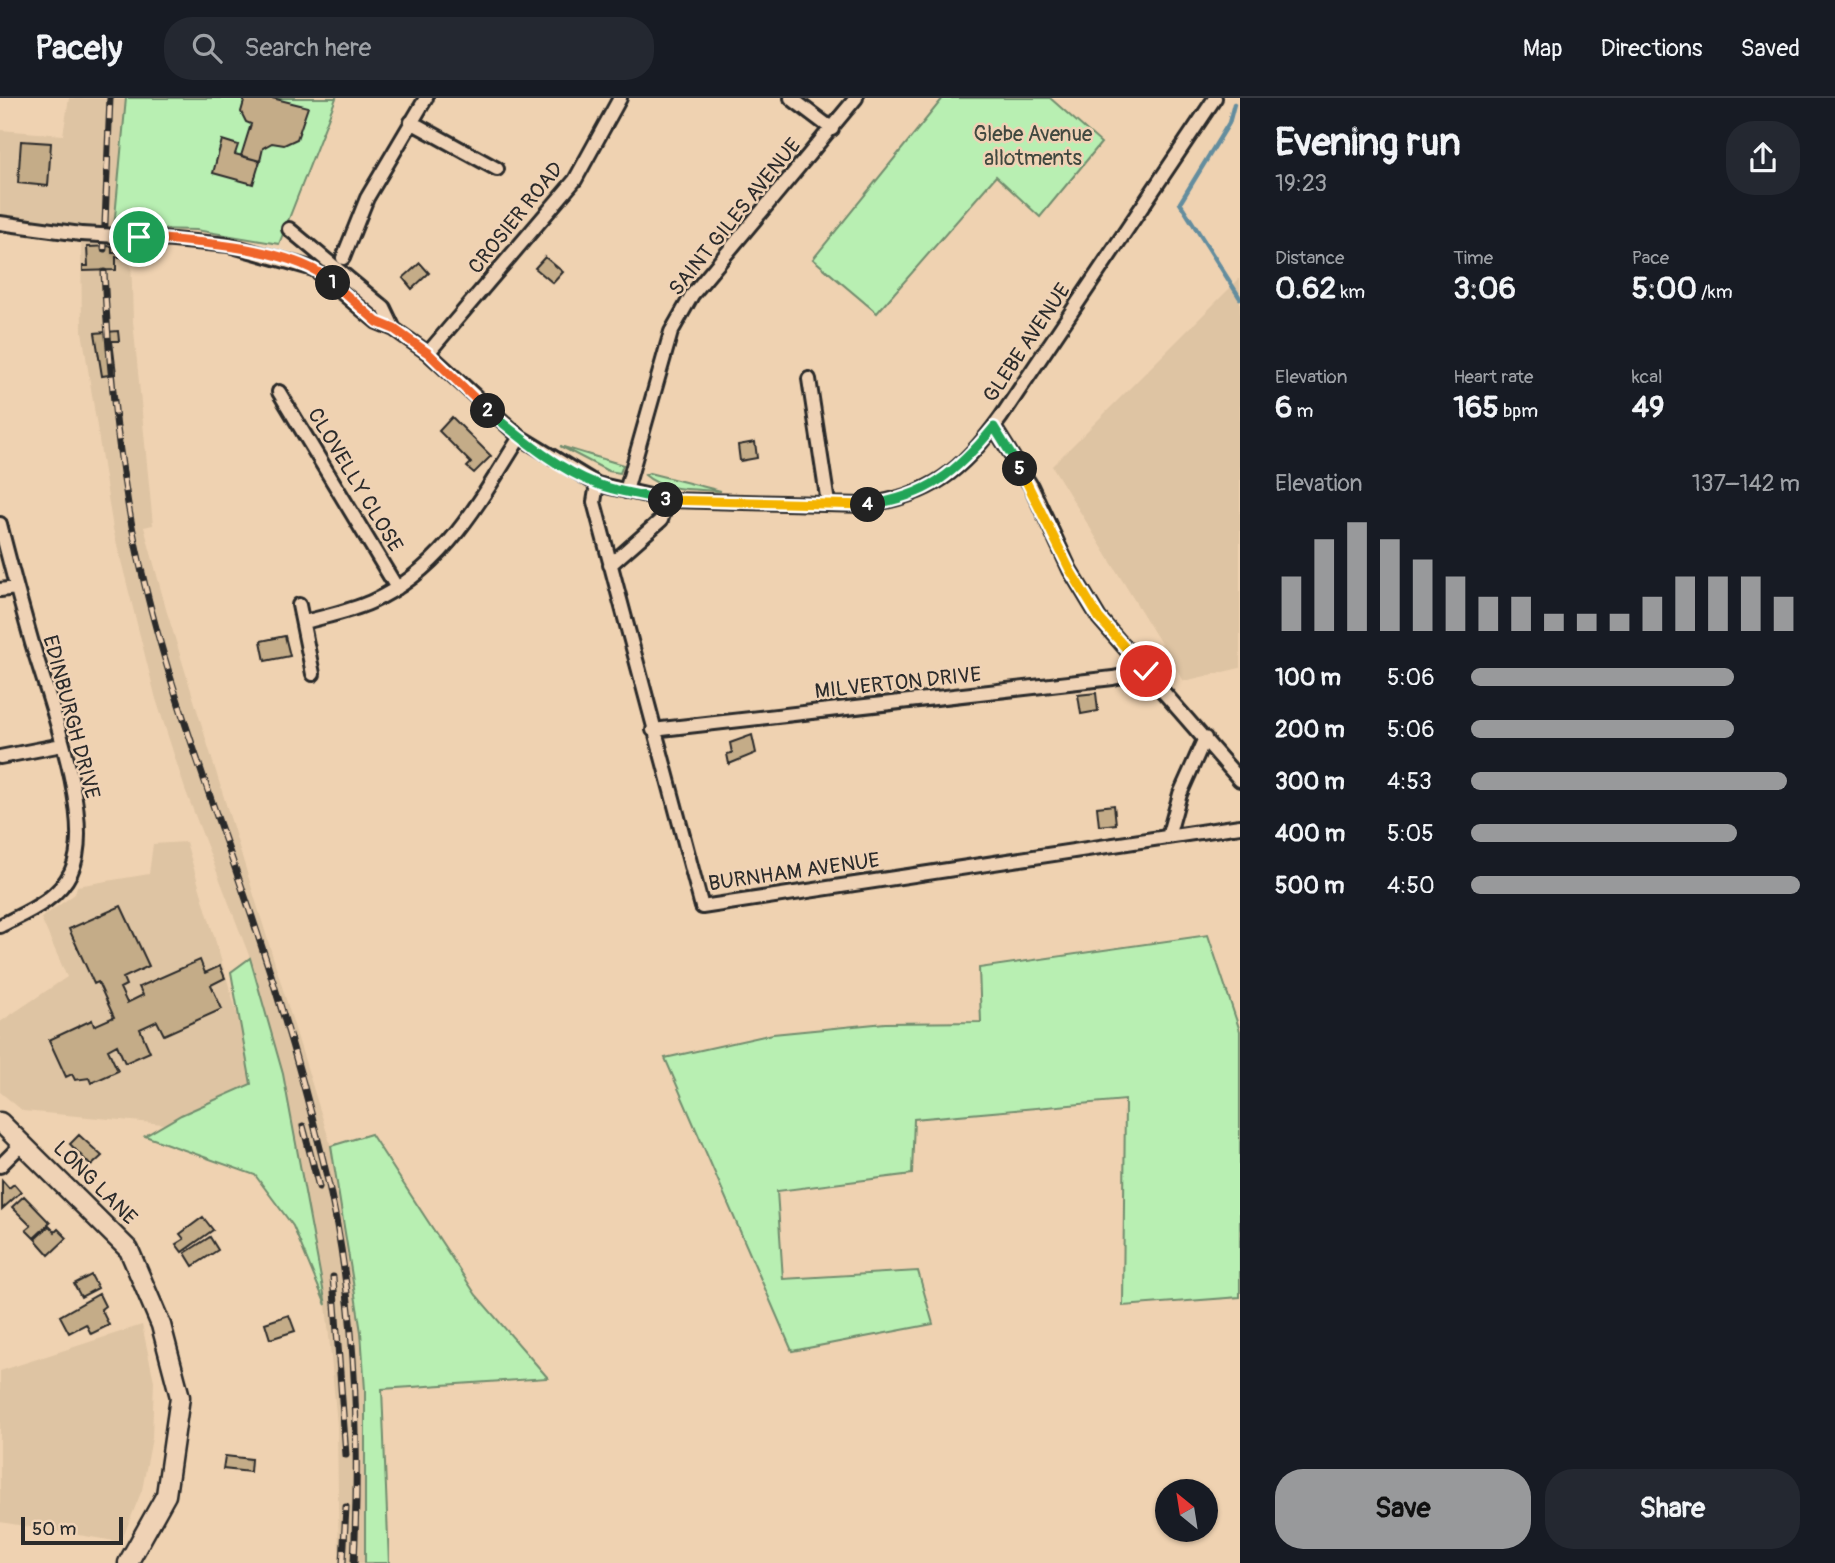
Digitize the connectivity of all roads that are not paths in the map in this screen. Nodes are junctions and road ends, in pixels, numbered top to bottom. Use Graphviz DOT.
graph roads {
  1 [pos="426,98"];
  2 [pos="620,98"];
  3 [pos="791,98"];
  4 [pos="856,98"];
  5 [pos="1215,98"];
  6 [pos="411,122"];
  7 [pos="832,129"];
  8 [pos="497,169"];
  9 [pos="0,223"];
  10 [pos="289,229"];
  11 [pos="343,258"];
  12 [pos="394,329"];
  13 [pos="428,353"];
  14 [pos="809,379"];
  15 [pos="279,392"];
  16 [pos="994,427"];
  17 [pos="520,438"];
  18 [pos="597,484"];
  19 [pos="626,491"];
  20 [pos="668,500"];
  21 [pos="828,502"];
  22 [pos="0,524"];
  23 [pos="610,565"];
  24 [pos="16,587"];
  25 [pos="397,587"];
  26 [pos="0,590"];
  27 [pos="299,605"];
  28 [pos="304,622"];
  29 [pos="1146,671"];
  30 [pos="313,674"];
  31 [pos="653,730"];
  32 [pos="1205,738"];
  33 [pos="62,745"];
  34 [pos="0,757"];
  35 [pos="1236,767"];
  36 [pos="1240,780"];
  37 [pos="1239,826"];
  38 [pos="1168,837"];
  39 [pos="0,926"];
  40 [pos="0,1122"];
  41 [pos="23,1143"];
  42 [pos="0,1166"];
  43 [pos="128,1563"];
  1 -- 6 [label="street"];
  2 -- 13 [label="street, CROSIER ROAD"];
  3 -- 7 [label="street"];
  4 -- 7 [label="street, SAINT GILES AVENUE"];
  5 -- 16 [label="street, GLEBE AVENUE"];
  6 -- 8 [label="street"];
  6 -- 11 [label="street"];
  7 -- 19 [label="street, SAINT GILES AVENUE"];
  9 -- 12 [label="street, GLEBE AVENUE, bridge"];
  10 -- 12 [label="street, GLEBE AVENUE"];
  12 -- 13 [label="street, GLEBE AVENUE"];
  13 -- 17 [label="street, GLEBE AVENUE"];
  14 -- 21 [label="street"];
  15 -- 25 [label="street, CLOVELLY CLOSE"];
  16 -- 21 [label="street, GLEBE AVENUE"];
  16 -- 29 [label="street"];
  17 -- 18 [label="street, GLEBE AVENUE"];
  17 -- 25 [label="street"];
  18 -- 19 [label="street, GLEBE AVENUE"];
  18 -- 23 [label="street, BURNHAM AVENUE"];
  19 -- 20 [label="street, GLEBE AVENUE"];
  20 -- 21 [label="street, GLEBE AVENUE"];
  20 -- 23 [label="street"];
  22 -- 24 [label="street, EDINBURGH DRIVE"];
  23 -- 31 [label="street, BURNHAM AVENUE"];
  24 -- 26 [label="street"];
  24 -- 33 [label="street, EDINBURGH DRIVE"];
  25 -- 28 [label="street"];
  27 -- 28 [label="street"];
  28 -- 30 [label="street"];
  29 -- 31 [label="street, MILVERTON DRIVE"];
  29 -- 32 [label="street"];
  31 -- 38 [label="street, BURNHAM AVENUE"];
  32 -- 35 [label="street"];
  32 -- 38 [label="street"];
  33 -- 34 [label="street"];
  33 -- 39 [label="street, EDINBURGH DRIVE"];
  35 -- 36 [label="street"];
  37 -- 38 [label="street, BURNHAM AVENUE"];
  40 -- 41 [label="main road, LONG LANE"];
  41 -- 42 [label="street"];
  41 -- 43 [label="main road, LONG LANE"];
}
